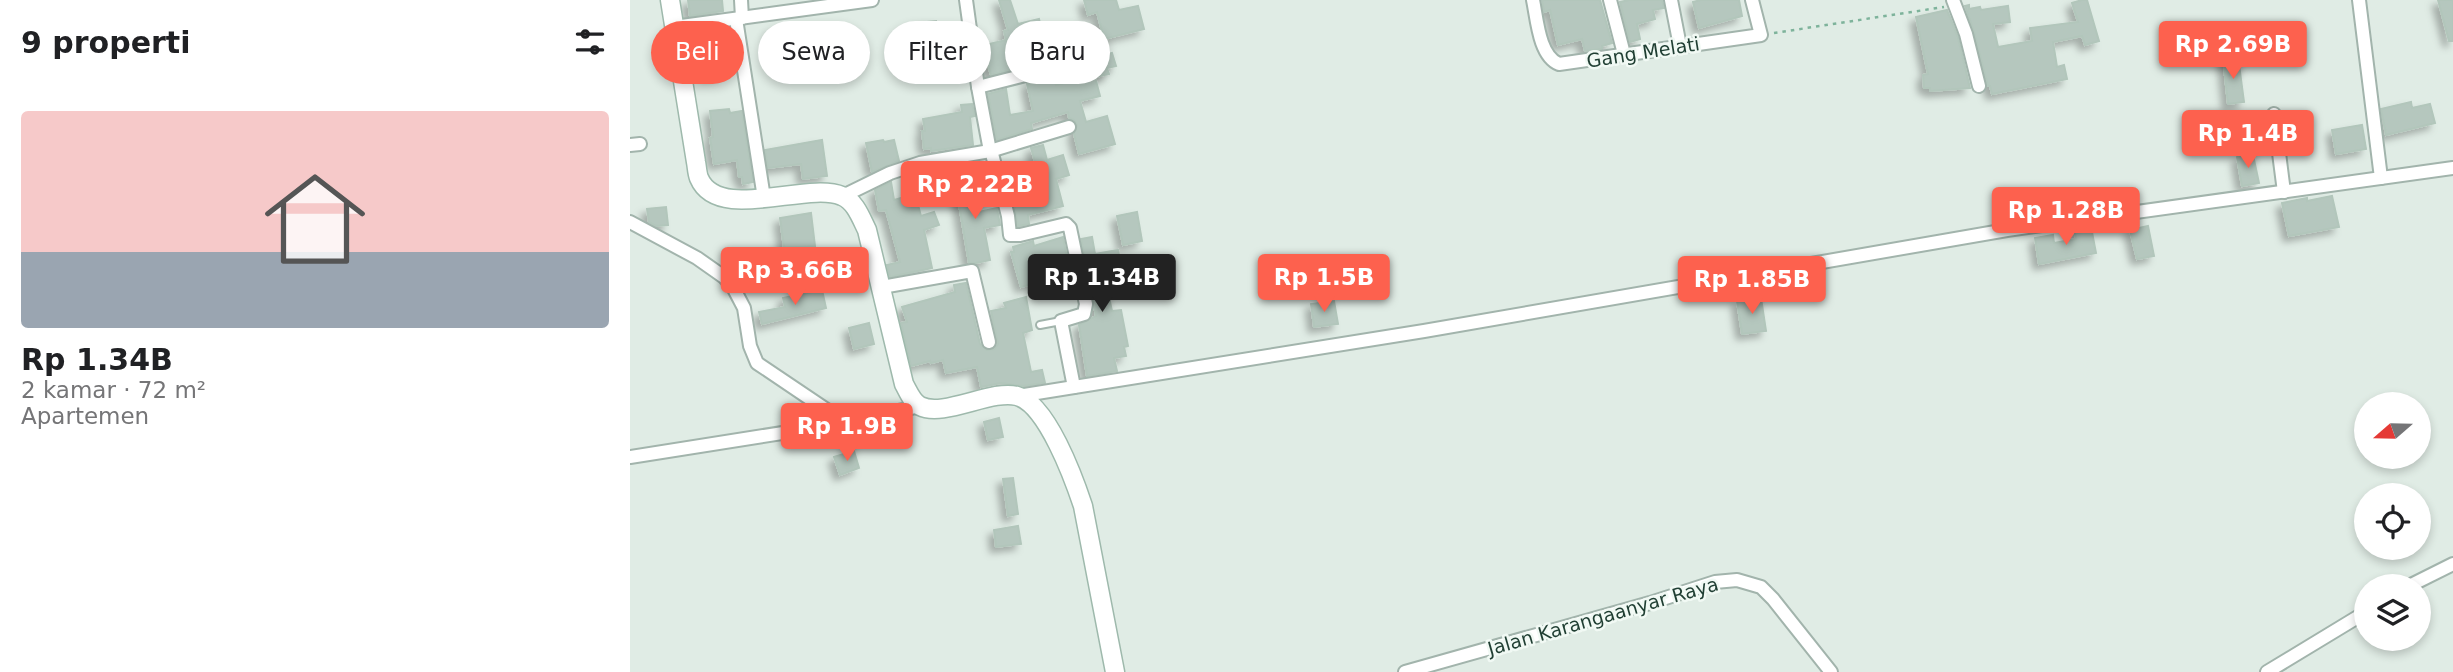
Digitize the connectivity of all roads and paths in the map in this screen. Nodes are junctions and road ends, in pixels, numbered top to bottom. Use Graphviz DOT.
graph roads {
  1 [pos="670,0"];
  2 [pos="741,0"];
  3 [pos="872,0"];
  4 [pos="966,0"];
  5 [pos="1533,0"];
  6 [pos="1610,0"];
  7 [pos="1671,0"];
  8 [pos="1752,0"];
  9 [pos="2359,0"];
  10 [pos="1953,2"];
  11 [pos="823,4"];
  12 [pos="739,18"];
  13 [pos="673,21"];
  14 [pos="717,21"];
  15 [pos="1761,35"];
  16 [pos="1680,46"];
  17 [pos="1624,54"];
  18 [pos="1005,80"];
  19 [pos="683,84"];
  20 [pos="1979,86"];
  21 [pos="978,87"];
  22 [pos="2274,114"];
  23 [pos="1069,127"];
  24 [pos="991,151"];
  25 [pos="2453,168"];
  26 [pos="2381,178"];
  27 [pos="2284,191"];
  28 [pos="843,196"];
  29 [pos="764,198"];
  30 [pos="630,222"];
  31 [pos="882,287"];
  32 [pos="1061,321"];
  33 [pos="1040,326"];
  34 [pos="989,342"];
  35 [pos="1074,387"];
  36 [pos="1018,396"];
  37 [pos="920,406"];
  38 [pos="846,423"];
  39 [pos="630,457"];
  40 [pos="2453,564"];
  41 [pos="2431,575"];
  42 [pos="2354,619"];
  43 [pos="1115,672"];
  44 [pos="1405,672"];
  45 [pos="1831,672"];
  46 [pos="2267,672"];
  1 -- 13 [label="main road"];
  2 -- 12 [label="street"];
  3 -- 11 [label="street"];
  4 -- 21 [label="street"];
  5 -- 17 [label="street, Gang Melati"];
  6 -- 17 [label="street"];
  7 -- 16 [label="street"];
  8 -- 15 [label="street"];
  9 -- 26 [label="street"];
  10 -- 15 [label="path"];
  10 -- 20 [label="street"];
  11 -- 12 [label="street"];
  12 -- 14 [label="street"];
  12 -- 29 [label="street"];
  15 -- 16 [label="street, Gang Melati"];
  16 -- 17 [label="street, Gang Melati"];
  18 -- 21 [label="street"];
  19 -- 29 [label="main road"];
  21 -- 24 [label="street"];
  22 -- 27 [label="street"];
  23 -- 24 [label="street"];
  24 -- 28 [label="street"];
  24 -- 32 [label="street"];
  25 -- 26 [label="street"];
  26 -- 27 [label="street"];
  27 -- 35 [label="street"];
  28 -- 29 [label="main road"];
  28 -- 31 [label="main road"];
  30 -- 38 [label="street"];
  31 -- 34 [label="street"];
  31 -- 37 [label="main road"];
  32 -- 33 [label="lane"];
  32 -- 35 [label="street"];
  35 -- 36 [label="street"];
  36 -- 37 [label="main road"];
  36 -- 43 [label="main road"];
  37 -- 38 [label="street"];
  38 -- 39 [label="street"];
  40 -- 41 [label="street"];
  42 -- 46 [label="street"];
  44 -- 45 [label="street, Jalan Karangaanyar Raya"];
}
